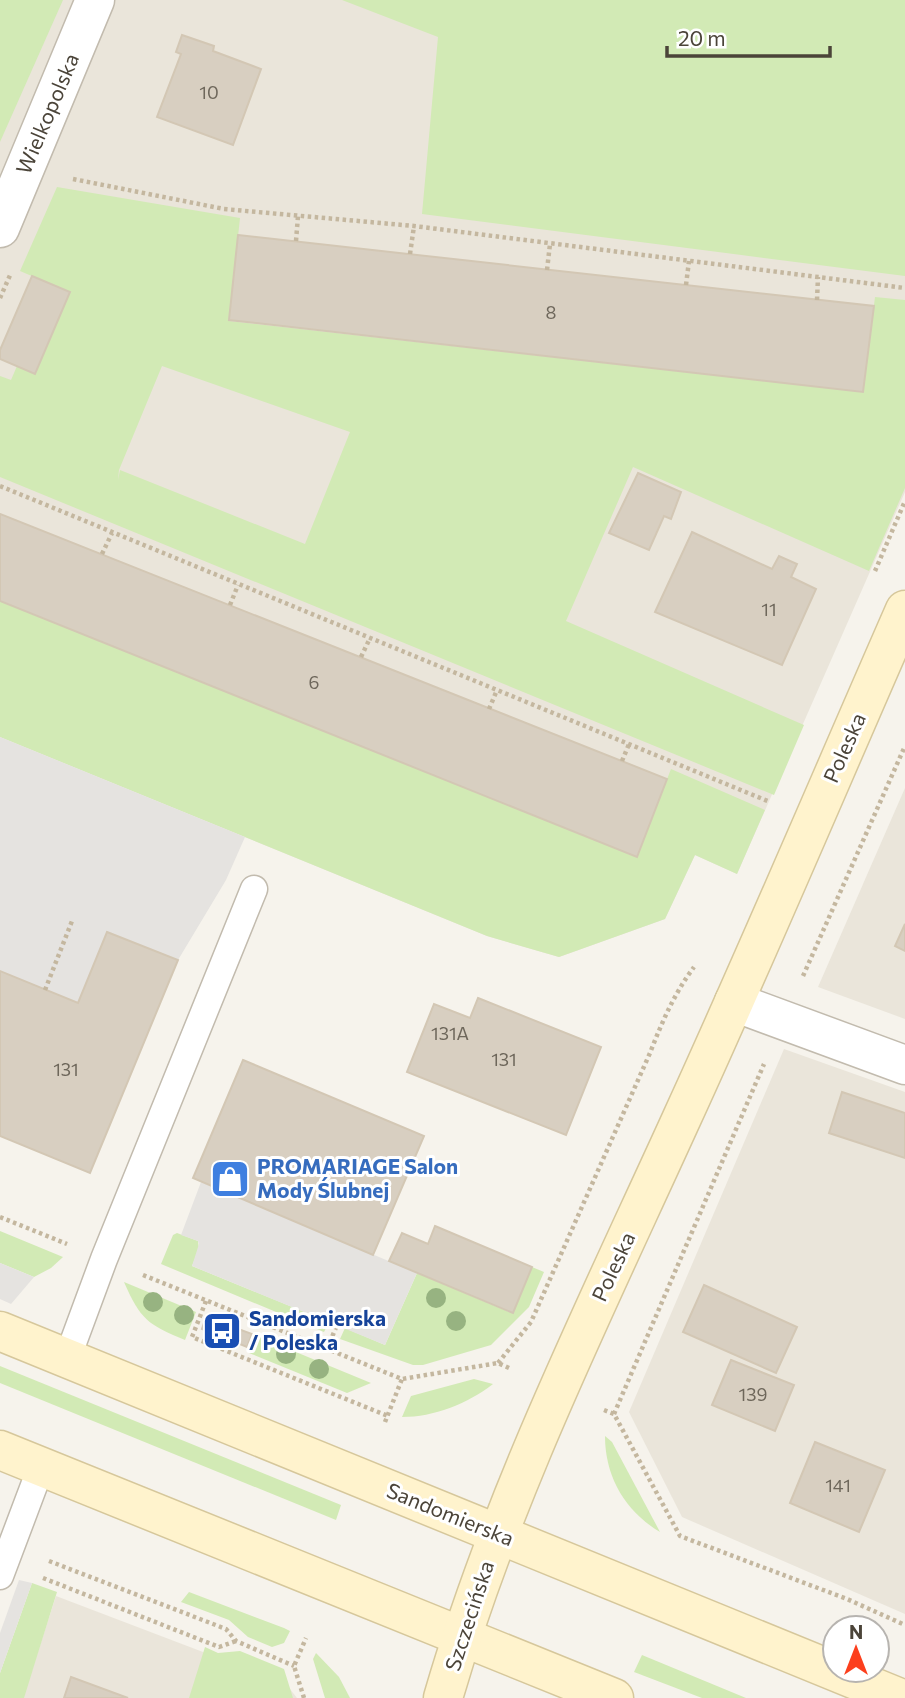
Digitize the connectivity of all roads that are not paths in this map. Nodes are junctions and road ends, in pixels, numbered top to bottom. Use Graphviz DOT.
graph roads {
  1 [pos="95,0"];
  2 [pos="0,228"];
  3 [pos="905,610"];
  4 [pos="254,890"];
  5 [pos="734,1002"];
  6 [pos="905,1065"];
  7 [pos="0,1331"];
  8 [pos="67,1359"];
  9 [pos="0,1450"];
  10 [pos="41,1466"];
  11 [pos="497,1534"];
  12 [pos="5,1562"];
  13 [pos="462,1637"];
  14 [pos="443,1698"];
  15 [pos="614,1698"];
  16 [pos="900,1698"];
  1 -- 2 [label="street, Wielkopolska"];
  3 -- 5 [label="street, Poleska"];
  4 -- 8 [label="lane"];
  5 -- 6 [label="street"];
  5 -- 11 [label="street, Poleska"];
  7 -- 8 [label="street, Sandomierska"];
  8 -- 11 [label="street, Sandomierska"];
  9 -- 10 [label="street"];
  10 -- 12 [label="lane"];
  10 -- 13 [label="street"];
  11 -- 13 [label="street, Szczecińska"];
  11 -- 16 [label="street, Sandomierska"];
  13 -- 14 [label="street, Szczecińska"];
  13 -- 15 [label="street"];
}
